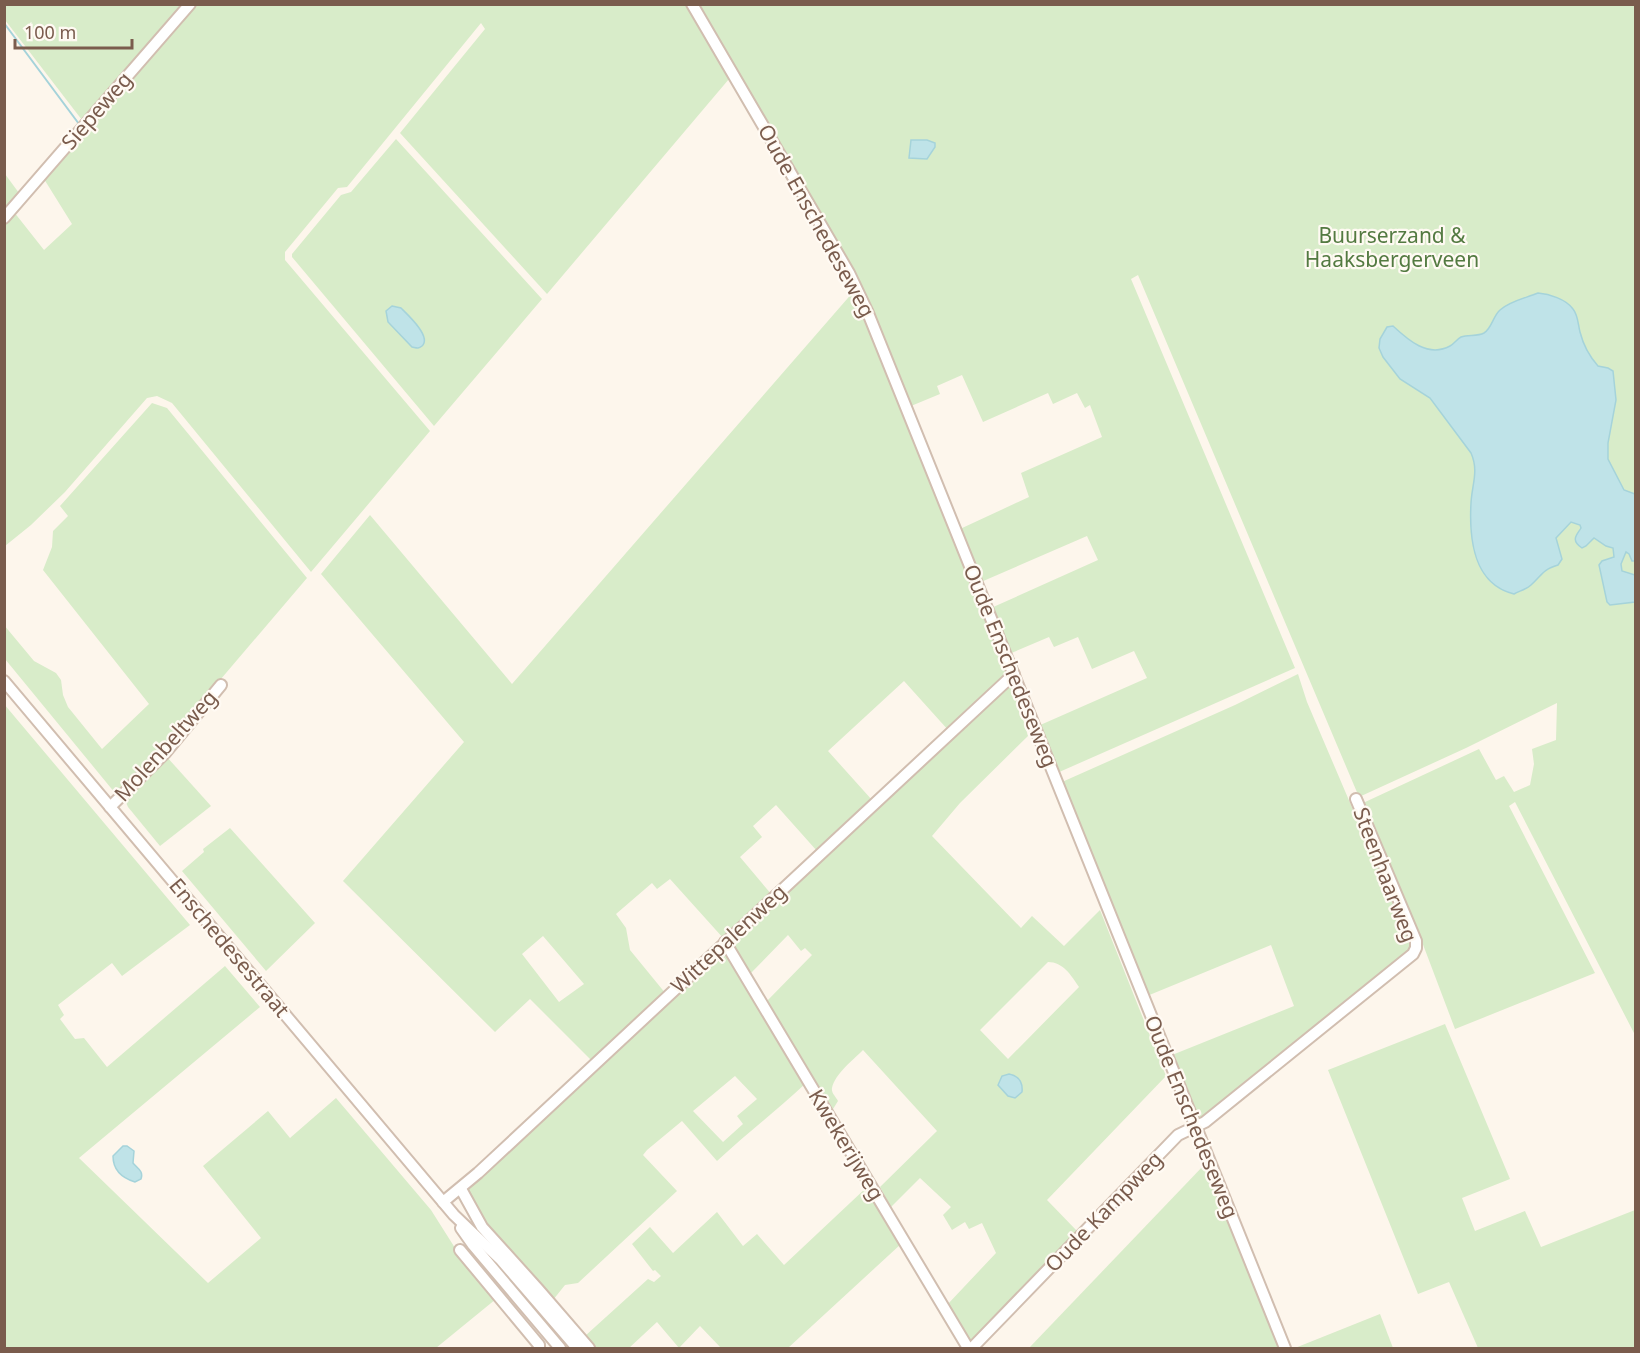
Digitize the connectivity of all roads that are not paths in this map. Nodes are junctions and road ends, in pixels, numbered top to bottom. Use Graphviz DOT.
graph roads {
  1 [pos="190,4"];
  2 [pos="692,4"];
  3 [pos="4,218"];
  4 [pos="1014,674"];
  5 [pos="4,681"];
  6 [pos="221,685"];
  7 [pos="1356,799"];
  8 [pos="111,807"];
  9 [pos="725,942"];
  10 [pos="1414,952"];
  11 [pos="1194,1127"];
  12 [pos="461,1189"];
  13 [pos="443,1202"];
  14 [pos="454,1215"];
  15 [pos="460,1250"];
  16 [pos="539,1348"];
  17 [pos="560,1348"];
  18 [pos="577,1348"];
  19 [pos="590,1348"];
  20 [pos="970,1348"];
  21 [pos="1285,1348"];
  1 -- 3 [label="street, Siepeweg"];
  2 -- 4 [label="street, Oude Enschedeseweg"];
  4 -- 9 [label="street, Wittepalenweg"];
  4 -- 11 [label="street, Oude Enschedeseweg"];
  5 -- 8 [label="street, Enschedesestraat"];
  6 -- 8 [label="street, Molenbeltweg"];
  7 -- 10 [label="street, Steenhaarweg"];
  8 -- 13 [label="street, Enschedesestraat"];
  9 -- 12 [label="street, Wittepalenweg"];
  9 -- 20 [label="street, Kwekerijweg"];
  10 -- 11 [label="street, Oude Kampweg"];
  11 -- 20 [label="street, Oude Kampweg"];
  11 -- 21 [label="street, Oude Enschedeseweg"];
  12 -- 13 [label="street, Wittepalenweg"];
  12 -- 19 [label="street"];
  13 -- 14 [label="street, Enschedesestraat"];
  14 -- 17 [label="street, Enschedesestraat"];
  14 -- 18 [label="street, Enschedesestraat"];
  15 -- 16 [label="street"];
}
